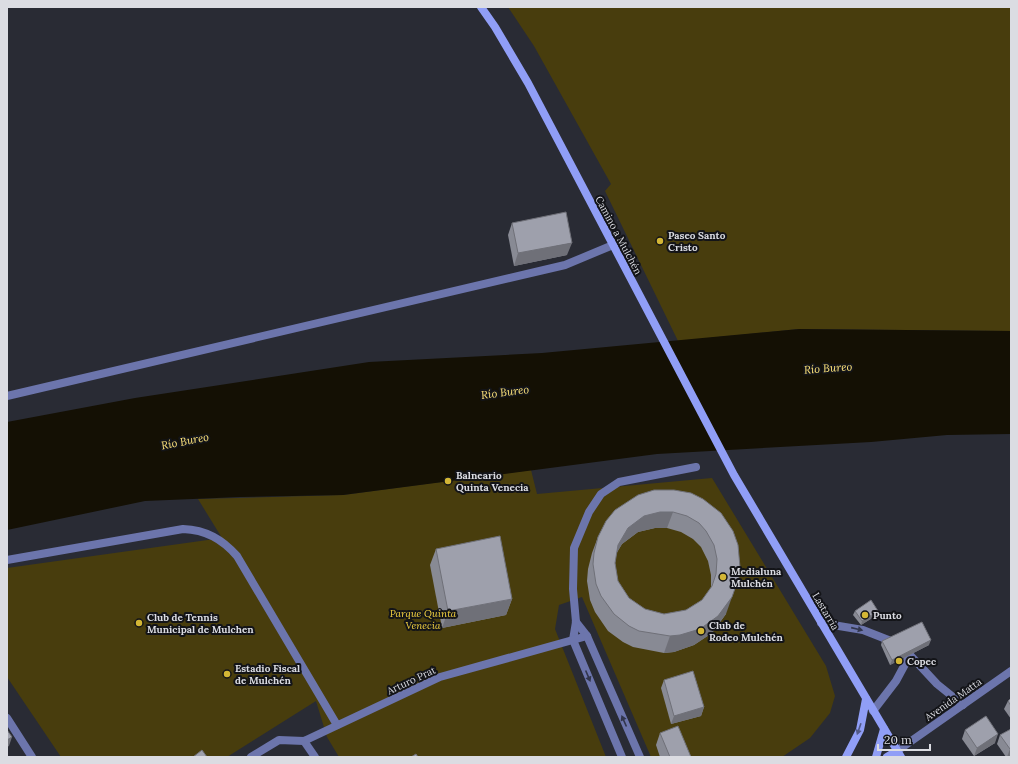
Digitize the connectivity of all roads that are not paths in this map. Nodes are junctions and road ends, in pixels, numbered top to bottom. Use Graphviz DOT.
graph roads {
  1 [pos="481,7"];
  2 [pos="613,245"];
  3 [pos="7,396"];
  4 [pos="696,467"];
  5 [pos="734,475"];
  6 [pos="7,560"];
  7 [pos="576,622"];
  8 [pos="821,623"];
  9 [pos="587,636"];
  10 [pos="573,640"];
  11 [pos="891,641"];
  12 [pos="1011,671"];
  13 [pos="866,699"];
  14 [pos="963,705"];
  15 [pos="873,711"];
  16 [pos="7,718"];
  17 [pos="337,726"];
  18 [pos="884,729"];
  19 [pos="304,741"];
  20 [pos="899,754"];
  21 [pos="254,756"];
  22 [pos="32,757"];
  23 [pos="315,757"];
  24 [pos="622,757"];
  25 [pos="640,757"];
  26 [pos="846,757"];
  27 [pos="876,757"];
  28 [pos="887,757"];
  1 -- 2 [label="main road, Camino a Mulchén"];
  2 -- 3 [label="street"];
  2 -- 5 [label="main road, Camino a Mulchén"];
  4 -- 7 [label="street"];
  5 -- 8 [label="main road, Lastarria"];
  6 -- 17 [label="street"];
  7 -- 9 [label="street"];
  7 -- 10 [label="street"];
  8 -- 11 [label="street, one-way"];
  8 -- 13 [label="main road, Lastarria"];
  9 -- 10 [label="street, Arturo Prat"];
  25 -- 9 [label="street, one-way"];
  10 -- 17 [label="street, Arturo Prat"];
  10 -- 24 [label="street, one-way"];
  12 -- 14 [label="street, Avenida Matta"];
  13 -- 15 [label="main road, Lastarria"];
  13 -- 26 [label="main road, one-way"];
  14 -- 15 [label="street"];
  14 -- 20 [label="street, Avenida Matta"];
  15 -- 18 [label="main road, Lastarria"];
  16 -- 22 [label="street"];
  17 -- 19 [label="street, Arturo Prat"];
  18 -- 20 [label="main road, Lastarria"];
  18 -- 27 [label="main road"];
  19 -- 21 [label="street, Arturo Prat"];
  19 -- 23 [label="street"];
  20 -- 28 [label="main road, Avenida Matta"];
}
